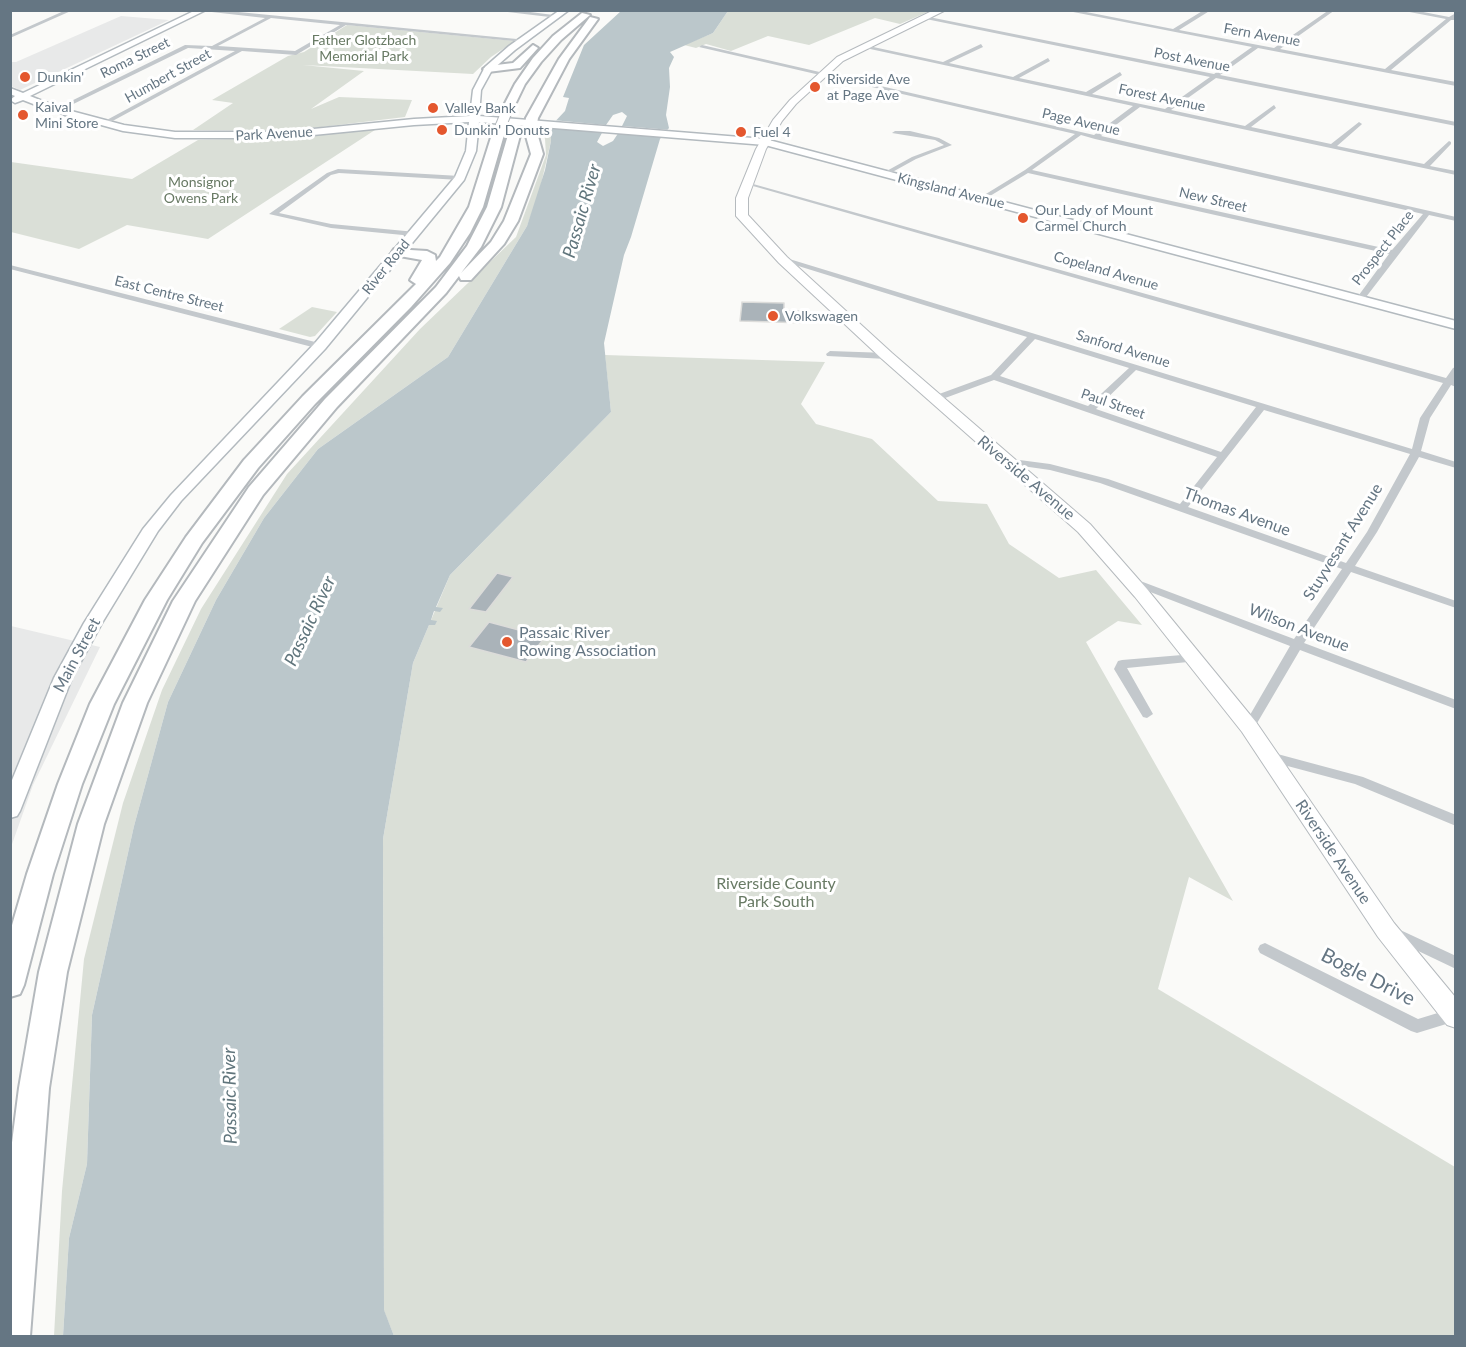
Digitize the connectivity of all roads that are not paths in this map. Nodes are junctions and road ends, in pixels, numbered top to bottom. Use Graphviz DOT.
graph roads {
  1 [pos="71,10"];
  2 [pos="196,10"];
  3 [pos="493,10"];
  4 [pos="566,10"];
  5 [pos="581,10"];
  6 [pos="604,10"];
  7 [pos="942,10"];
  8 [pos="1065,10"];
  9 [pos="1209,10"];
  10 [pos="1333,10"];
  11 [pos="1401,10"];
  12 [pos="203,11"];
  13 [pos="1079,12"];
  14 [pos="1455,14"];
  15 [pos="302,15"];
  16 [pos="592,15"];
  17 [pos="558,16"];
  18 [pos="270,17"];
  19 [pos="924,18"];
  20 [pos="293,19"];
  21 [pos="1452,19"];
  22 [pos="345,24"];
  23 [pos="1173,31"];
  24 [pos="10,36"];
  25 [pos="524,40"];
  26 [pos="981,46"];
  27 [pos="1257,46"];
  28 [pos="213,47"];
  29 [pos="702,47"];
  30 [pos="864,47"];
  31 [pos="241,49"];
  32 [pos="1275,50"];
  33 [pos="1048,60"];
  34 [pos="944,64"];
  35 [pos="489,69"];
  36 [pos="1386,71"];
  37 [pos="822,74"];
  38 [pos="1120,74"];
  39 [pos="540,76"];
  40 [pos="1214,76"];
  41 [pos="1013,79"];
  42 [pos="1455,84"];
  43 [pos="10,91"];
  44 [pos="1087,94"];
  45 [pos="22,97"];
  46 [pos="10,102"];
  47 [pos="1139,105"];
  48 [pos="1274,106"];
  49 [pos="57,110"];
  50 [pos="1166,111"];
  51 [pos="526,117"];
  52 [pos="474,119"];
  53 [pos="105,123"];
  54 [pos="508,123"];
  55 [pos="544,123"];
  56 [pos="1359,124"];
  57 [pos="1455,124"];
  58 [pos="1245,129"];
  59 [pos="895,133"];
  60 [pos="1080,133"];
  61 [pos="1095,137"];
  62 [pos="765,142"];
  63 [pos="1449,143"];
  64 [pos="1332,147"];
  65 [pos="1425,166"];
  66 [pos="1027,171"];
  67 [pos="1455,173"];
  68 [pos="885,174"];
  69 [pos="459,178"];
  70 [pos="748,183"];
  71 [pos="983,198"];
  72 [pos="1427,213"];
  73 [pos="1455,219"];
  74 [pos="412,234"];
  75 [pos="399,252"];
  76 [pos="1394,253"];
  77 [pos="783,261"];
  78 [pos="10,267"];
  79 [pos="1360,299"];
  80 [pos="408,325"];
  81 [pos="1455,325"];
  82 [pos="1033,336"];
  83 [pos="320,346"];
  84 [pos="830,354"];
  85 [pos="887,356"];
  86 [pos="1135,367"];
  87 [pos="1455,370"];
  88 [pos="994,377"];
  89 [pos="328,380"];
  90 [pos="1451,383"];
  91 [pos="934,399"];
  92 [pos="1263,405"];
  93 [pos="1090,410"];
  94 [pos="1416,453"];
  95 [pos="1223,456"];
  96 [pos="1005,461"];
  97 [pos="1455,465"];
  98 [pos="1182,508"];
  99 [pos="166,510"];
  100 [pos="1347,567"];
  101 [pos="1131,581"];
  102 [pos="1455,605"];
  103 [pos="1297,644"];
  104 [pos="1194,657"];
  105 [pos="1455,705"];
  106 [pos="1147,714"];
  107 [pos="1249,727"];
  108 [pos="1270,757"];
  109 [pos="10,811"];
  110 [pos="1455,821"];
  111 [pos="1386,930"];
  112 [pos="1265,949"];
  113 [pos="1455,963"];
  114 [pos="10,985"];
  115 [pos="1455,1016"];
  116 [pos="12,1336"];
  1 -- 24 [label="street"];
  2 -- 12 [label="street"];
  3 -- 17 [label="street"];
  4 -- 17 [label="main road, River Road"];
  5 -- 35 [label="highway"];
  6 -- 16 [label="highway"];
  7 -- 19 [label="main road, Riverside Avenue"];
  8 -- 13 [label="street, Fern Avenue"];
  9 -- 23 [label="street"];
  10 -- 32 [label="street"];
  11 -- 21 [label="street"];
  12 -- 18 [label="street"];
  12 -- 45 [label="main road"];
  13 -- 23 [label="street, Fern Avenue"];
  14 -- 21 [label="street"];
  15 -- 20 [label="street"];
  16 -- 39 [label="highway"];
  16 -- 51 [label="highway"];
  16 -- 54 [label="highway"];
  17 -- 25 [label="main road, River Road"];
  18 -- 20 [label="street"];
  18 -- 28 [label="street"];
  19 -- 30 [label="main road, Riverside Avenue"];
  19 -- 40 [label="street, Post Avenue"];
  20 -- 22 [label="street"];
  21 -- 36 [label="street"];
  22 -- 25 [label="street"];
  22 -- 31 [label="street"];
  23 -- 27 [label="street, Fern Avenue"];
  25 -- 35 [label="main road, River Road"];
  26 -- 34 [label="street"];
  27 -- 32 [label="street, Fern Avenue"];
  27 -- 40 [label="street"];
  28 -- 31 [label="street"];
  28 -- 49 [label="street, Roma Street"];
  29 -- 37 [label="street, Page Avenue"];
  30 -- 34 [label="street, Forest Avenue"];
  30 -- 37 [label="main road, Riverside Avenue"];
  31 -- 53 [label="street, Humbert Street"];
  32 -- 36 [label="street, Fern Avenue"];
  33 -- 41 [label="street"];
  34 -- 41 [label="street, Forest Avenue"];
  35 -- 52 [label="main road, River Road"];
  36 -- 42 [label="street, Fern Avenue"];
  37 -- 60 [label="street, Page Avenue"];
  37 -- 62 [label="main road, Riverside Avenue"];
  38 -- 44 [label="street"];
  40 -- 50 [label="street"];
  40 -- 57 [label="street, Post Avenue"];
  41 -- 44 [label="street, Forest Avenue"];
  43 -- 45 [label="main road, Park Avenue"];
  44 -- 47 [label="street, Forest Avenue"];
  45 -- 46 [label="main road"];
  45 -- 49 [label="main road, Park Avenue"];
  47 -- 50 [label="street, Forest Avenue"];
  47 -- 61 [label="street"];
  48 -- 58 [label="street"];
  49 -- 53 [label="main road, Park Avenue"];
  50 -- 58 [label="street, Forest Avenue"];
  51 -- 52 [label="main road, Park Avenue"];
  51 -- 54 [label="highway"];
  51 -- 55 [label="main road, Park Avenue"];
  51 -- 80 [label="highway"];
  52 -- 53 [label="main road, Park Avenue"];
  52 -- 69 [label="main road, River Road"];
  54 -- 80 [label="highway"];
  54 -- 89 [label="highway"];
  55 -- 62 [label="main road, Kingsland Avenue"];
  56 -- 64 [label="street"];
  58 -- 64 [label="street, Forest Avenue"];
  59 -- 68 [label="street"];
  60 -- 61 [label="street, Page Avenue"];
  60 -- 66 [label="street"];
  61 -- 72 [label="street, Page Avenue"];
  62 -- 68 [label="main road, Kingsland Avenue"];
  62 -- 70 [label="main road, Riverside Avenue"];
  63 -- 65 [label="street"];
  64 -- 65 [label="street, Forest Avenue"];
  65 -- 67 [label="street, Forest Avenue"];
  66 -- 71 [label="street"];
  66 -- 76 [label="street, New Street"];
  68 -- 71 [label="main road, Kingsland Avenue"];
  69 -- 74 [label="main road, River Road"];
  69 -- 74 [label="street"];
  70 -- 77 [label="main road, Riverside Avenue"];
  70 -- 90 [label="street, Copeland Avenue"];
  71 -- 79 [label="main road, Kingsland Avenue"];
  72 -- 73 [label="street, Page Avenue"];
  72 -- 76 [label="street, Prospect Place"];
  74 -- 75 [label="main road, River Road"];
  75 -- 83 [label="main road, River Road"];
  75 -- 89 [label="highway"];
  76 -- 79 [label="street, Prospect Place"];
  77 -- 82 [label="street, Sanford Avenue"];
  77 -- 85 [label="main road, Riverside Avenue"];
  78 -- 83 [label="street, East Centre Street"];
  79 -- 81 [label="main road, Kingsland Avenue"];
  80 -- 116 [label="highway"];
  82 -- 86 [label="street, Sanford Avenue"];
  82 -- 88 [label="street"];
  83 -- 99 [label="main road, River Road"];
  84 -- 85 [label="street"];
  85 -- 91 [label="main road, Riverside Avenue"];
  86 -- 92 [label="street, Sanford Avenue"];
  86 -- 93 [label="street"];
  87 -- 90 [label="street, Stuyvesant Avenue"];
  88 -- 91 [label="street"];
  88 -- 93 [label="street, Paul Street"];
  89 -- 114 [label="highway"];
  90 -- 94 [label="street, Stuyvesant Avenue"];
  91 -- 96 [label="main road, Riverside Avenue"];
  92 -- 94 [label="street, Sanford Avenue"];
  92 -- 95 [label="street"];
  93 -- 95 [label="street, Paul Street"];
  94 -- 97 [label="street, Sanford Avenue"];
  94 -- 100 [label="street, Stuyvesant Avenue"];
  95 -- 98 [label="street"];
  96 -- 98 [label="street, Thomas Avenue"];
  96 -- 101 [label="main road, Riverside Avenue"];
  98 -- 100 [label="street, Thomas Avenue"];
  99 -- 109 [label="main road, Main Street"];
  100 -- 102 [label="street, Thomas Avenue"];
  100 -- 103 [label="street, Stuyvesant Avenue"];
  101 -- 103 [label="street, Wilson Avenue"];
  101 -- 104 [label="main road, Riverside Avenue"];
  103 -- 105 [label="street, Wilson Avenue"];
  103 -- 107 [label="street, Stuyvesant Avenue"];
  104 -- 106 [label="street"];
  104 -- 107 [label="main road, Riverside Avenue"];
  107 -- 108 [label="main road, Riverside Avenue"];
  108 -- 110 [label="street"];
  108 -- 111 [label="main road, Riverside Avenue"];
  111 -- 113 [label="street"];
  111 -- 115 [label="main road, Riverside Avenue"];
  112 -- 115 [label="street, Bogle Drive"];
}
